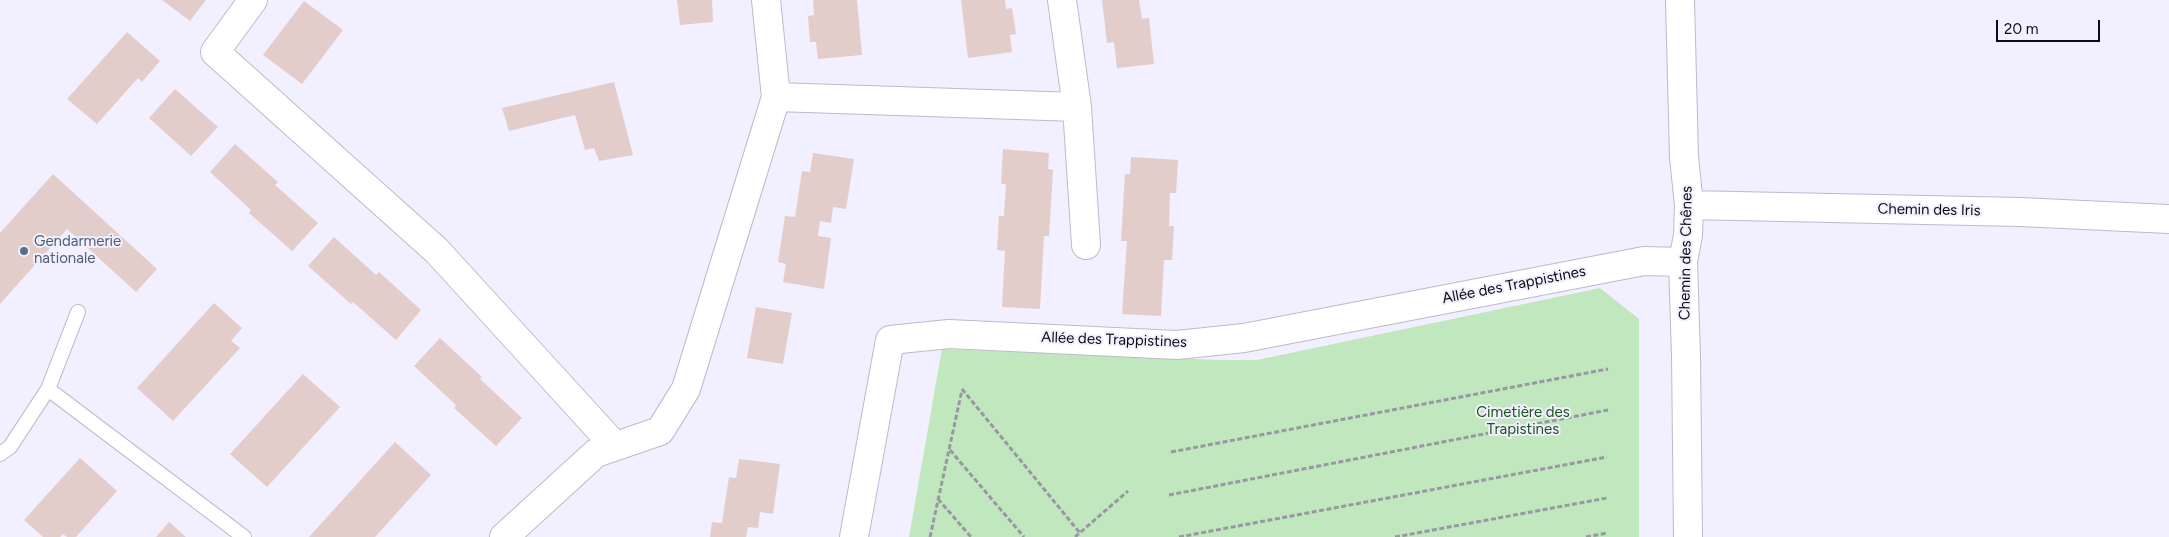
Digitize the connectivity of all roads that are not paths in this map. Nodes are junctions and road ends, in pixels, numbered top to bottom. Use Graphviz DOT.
graph roads {
  1 [pos="253,0"];
  2 [pos="766,0"];
  3 [pos="1062,0"];
  4 [pos="1680,0"];
  5 [pos="776,97"];
  6 [pos="1077,107"];
  7 [pos="1689,205"];
  8 [pos="2169,219"];
  9 [pos="1086,245"];
  10 [pos="1682,262"];
  11 [pos="78,312"];
  12 [pos="48,389"];
  13 [pos="615,446"];
  14 [pos="0,454"];
  15 [pos="244,537"];
  16 [pos="504,537"];
  17 [pos="854,537"];
  18 [pos="1688,537"];
  1 -- 13 [label="street"];
  2 -- 5 [label="street"];
  3 -- 6 [label="street"];
  4 -- 7 [label="street, Chemin des Chênes"];
  5 -- 6 [label="street"];
  5 -- 13 [label="street"];
  6 -- 9 [label="street"];
  7 -- 8 [label="street, Chemin des Iris"];
  7 -- 10 [label="street, Chemin des Chênes"];
  10 -- 17 [label="street, Allée des Trappistines"];
  10 -- 18 [label="street, Chemin des Chênes"];
  11 -- 12 [label="lane"];
  12 -- 14 [label="lane"];
  12 -- 15 [label="lane"];
  13 -- 16 [label="street"];
}
